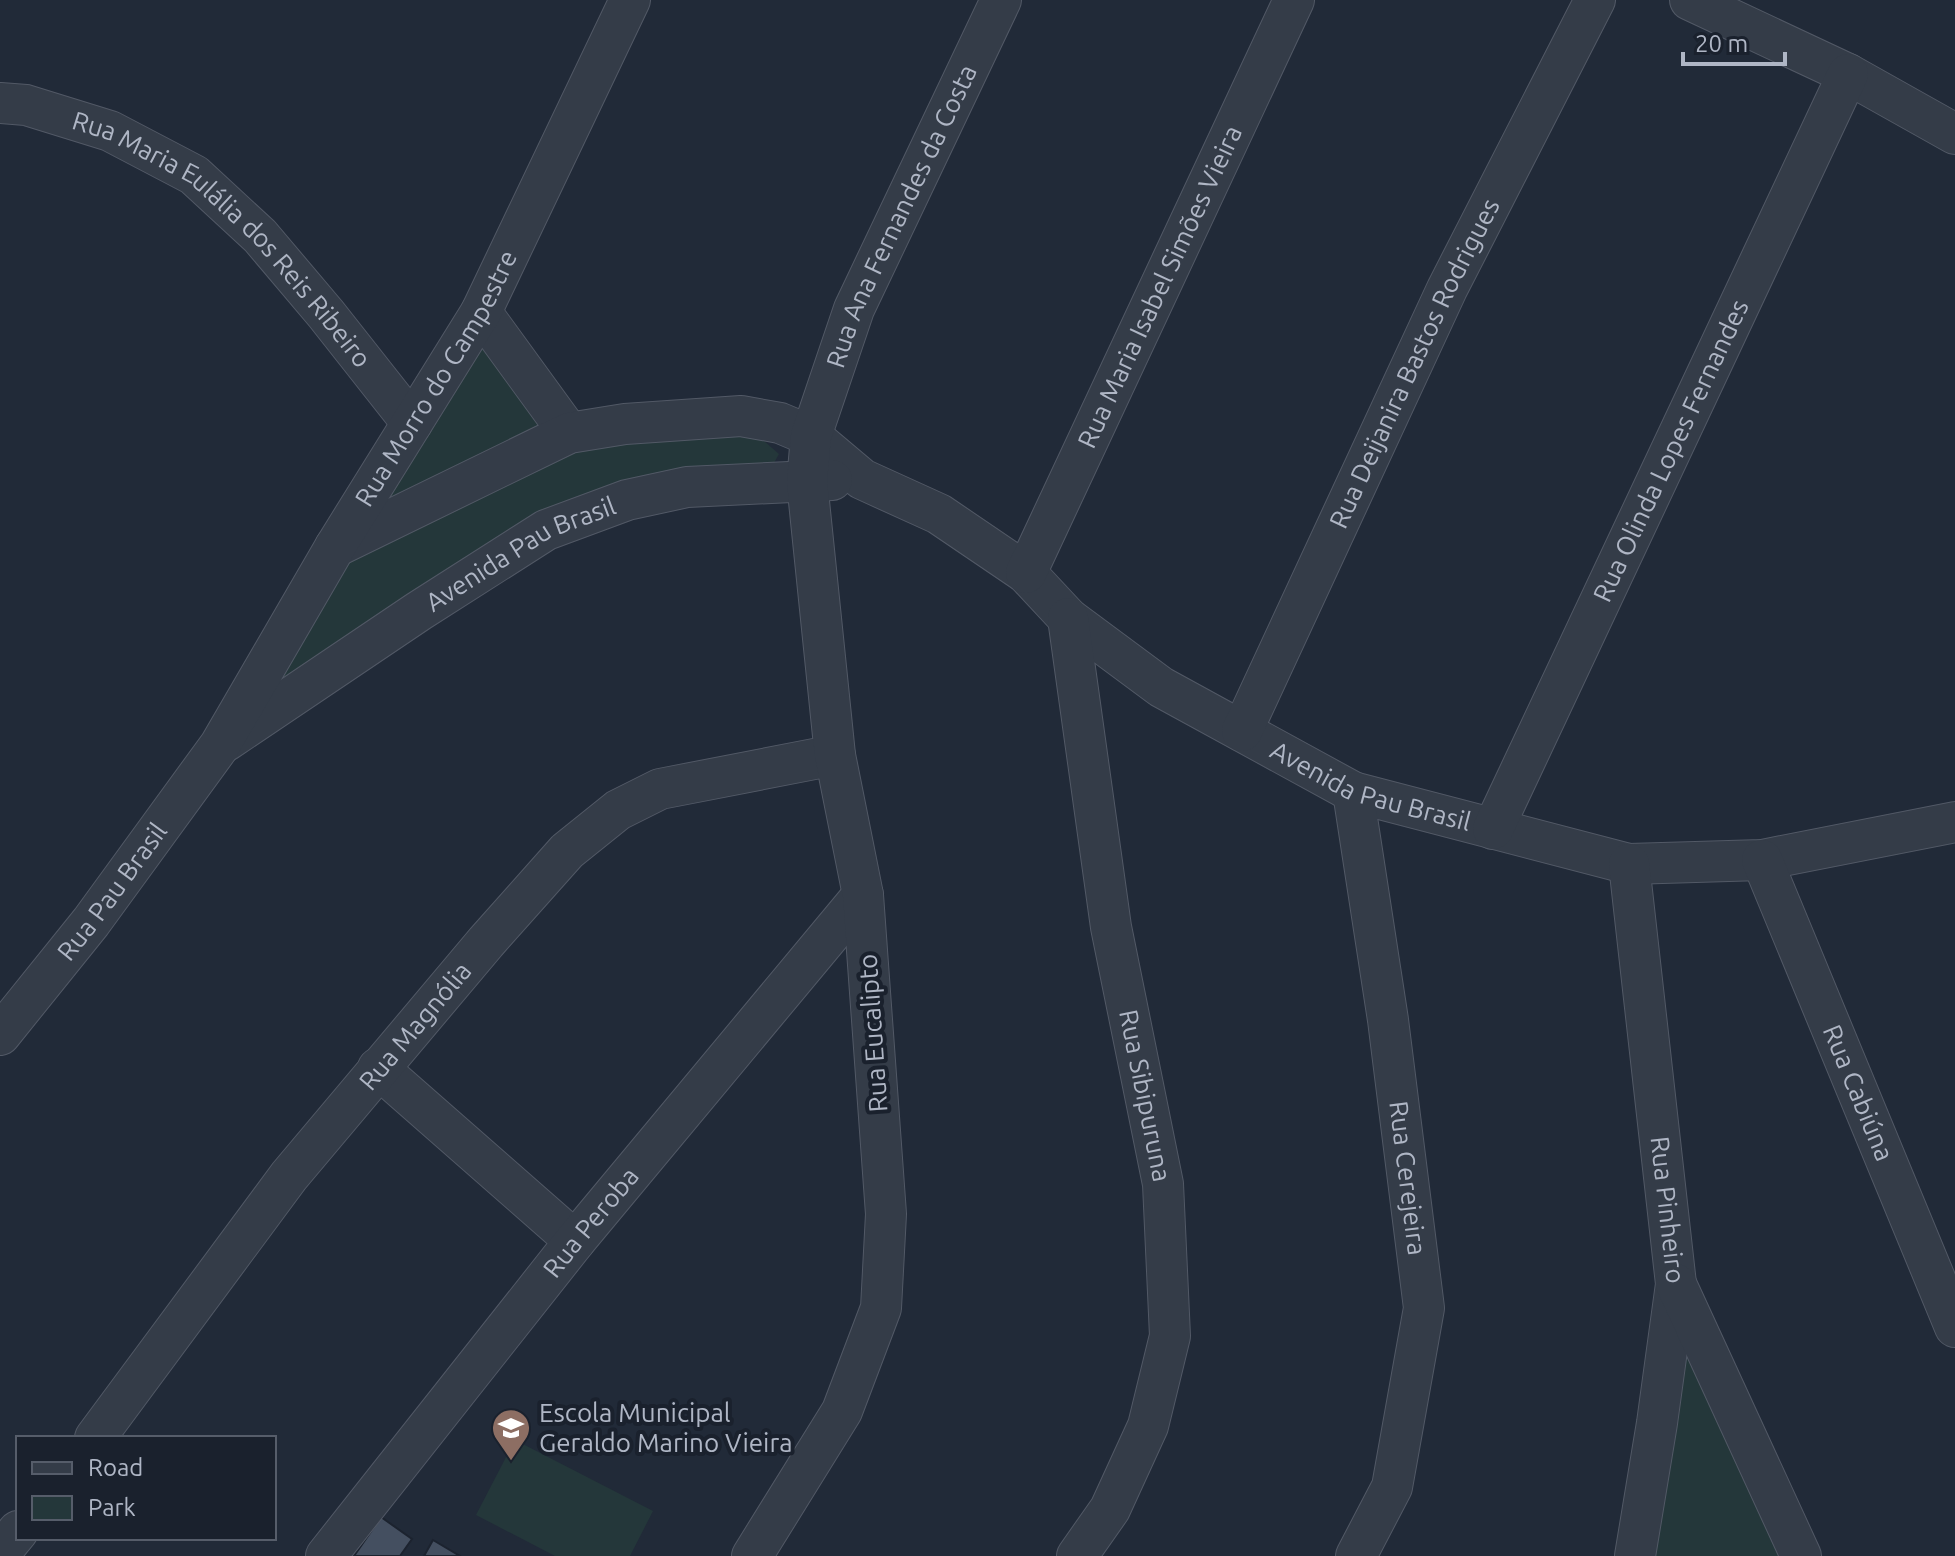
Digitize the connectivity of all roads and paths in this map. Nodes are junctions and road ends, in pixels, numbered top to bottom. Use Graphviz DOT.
graph roads {
  1 [pos="630,0"];
  2 [pos="1001,0"];
  3 [pos="1294,0"];
  4 [pos="1595,0"];
  5 [pos="1690,0"];
  6 [pos="1848,74"];
  7 [pos="0,103"];
  8 [pos="1955,134"];
  9 [pos="481,312"];
  10 [pos="412,423"];
  11 [pos="569,433"];
  12 [pos="811,436"];
  13 [pos="862,479"];
  14 [pos="807,482"];
  15 [pos="335,547"];
  16 [pos="1026,573"];
  17 [pos="1068,618"];
  18 [pos="1242,731"];
  19 [pos="220,745"];
  20 [pos="835,755"];
  21 [pos="1353,792"];
  22 [pos="1955,822"];
  23 [pos="1493,829"];
  24 [pos="1762,860"];
  25 [pos="1629,864"];
  26 [pos="863,895"];
  27 [pos="0,1035"];
  28 [pos="378,1068"];
  29 [pos="575,1241"];
  30 [pos="1676,1284"];
  31 [pos="1955,1327"];
  32 [pos="96,1436"];
  33 [pos="16,1533"];
  34 [pos="0,1553"];
  35 [pos="326,1556"];
  36 [pos="752,1556"];
  37 [pos="1077,1556"];
  38 [pos="1356,1556"];
  39 [pos="1635,1556"];
  40 [pos="1801,1556"];
  1 -- 9 [label="street, Rua Morro do Campestre"];
  2 -- 12 [label="street, Rua Ana Fernandes da Costa"];
  3 -- 16 [label="street, Rua Maria Isabel Simões Vieira"];
  4 -- 18 [label="street, Rua Deijanira Bastos Rodrigues"];
  5 -- 6 [label="street"];
  6 -- 8 [label="street"];
  6 -- 23 [label="street, Rua Olinda Lopes Fernandes"];
  7 -- 10 [label="street, Rua Maria Eulália dos Reis Ribeiro"];
  9 -- 10 [label="street, Rua Morro do Campestre"];
  9 -- 11 [label="street"];
  10 -- 15 [label="street, Rua Morro do Campestre"];
  11 -- 12 [label="street, Avenida Pau Brasil"];
  11 -- 15 [label="street, Avenida Pau Brasil"];
  12 -- 13 [label="street, Avenida Pau Brasil"];
  12 -- 14 [label="street, Rua Ana Fernandes da Costa"];
  13 -- 14 [label="street, Avenida Pau Brasil"];
  13 -- 16 [label="street, Avenida Pau Brasil"];
  14 -- 19 [label="street, Avenida Pau Brasil"];
  14 -- 20 [label="street, Rua Eucalipto"];
  15 -- 19 [label="street, Rua Morro do Campestre"];
  16 -- 17 [label="street, Avenida Pau Brasil"];
  17 -- 18 [label="street, Avenida Pau Brasil"];
  17 -- 37 [label="street, Rua Sibipuruna"];
  18 -- 21 [label="street, Avenida Pau Brasil"];
  19 -- 27 [label="street, Rua Pau Brasil"];
  20 -- 26 [label="street, Rua Eucalipto"];
  20 -- 28 [label="street, Rua Magnólia"];
  21 -- 23 [label="street, Avenida Pau Brasil"];
  21 -- 38 [label="street, Rua Cerejeira"];
  22 -- 24 [label="street, Avenida Pau Brasil"];
  23 -- 25 [label="street, Avenida Pau Brasil"];
  24 -- 25 [label="street, Avenida Pau Brasil"];
  24 -- 31 [label="street, Rua Cabiúna"];
  25 -- 30 [label="street, Rua Pinheiro"];
  26 -- 29 [label="street, Rua Peroba"];
  26 -- 36 [label="street, Rua Eucalipto"];
  28 -- 29 [label="street"];
  28 -- 32 [label="street, Rua Magnólia"];
  29 -- 35 [label="street, Rua Peroba"];
  30 -- 39 [label="street, Rua Pinheiro"];
  30 -- 40 [label="street"];
  33 -- 34 [label="street"];
}
